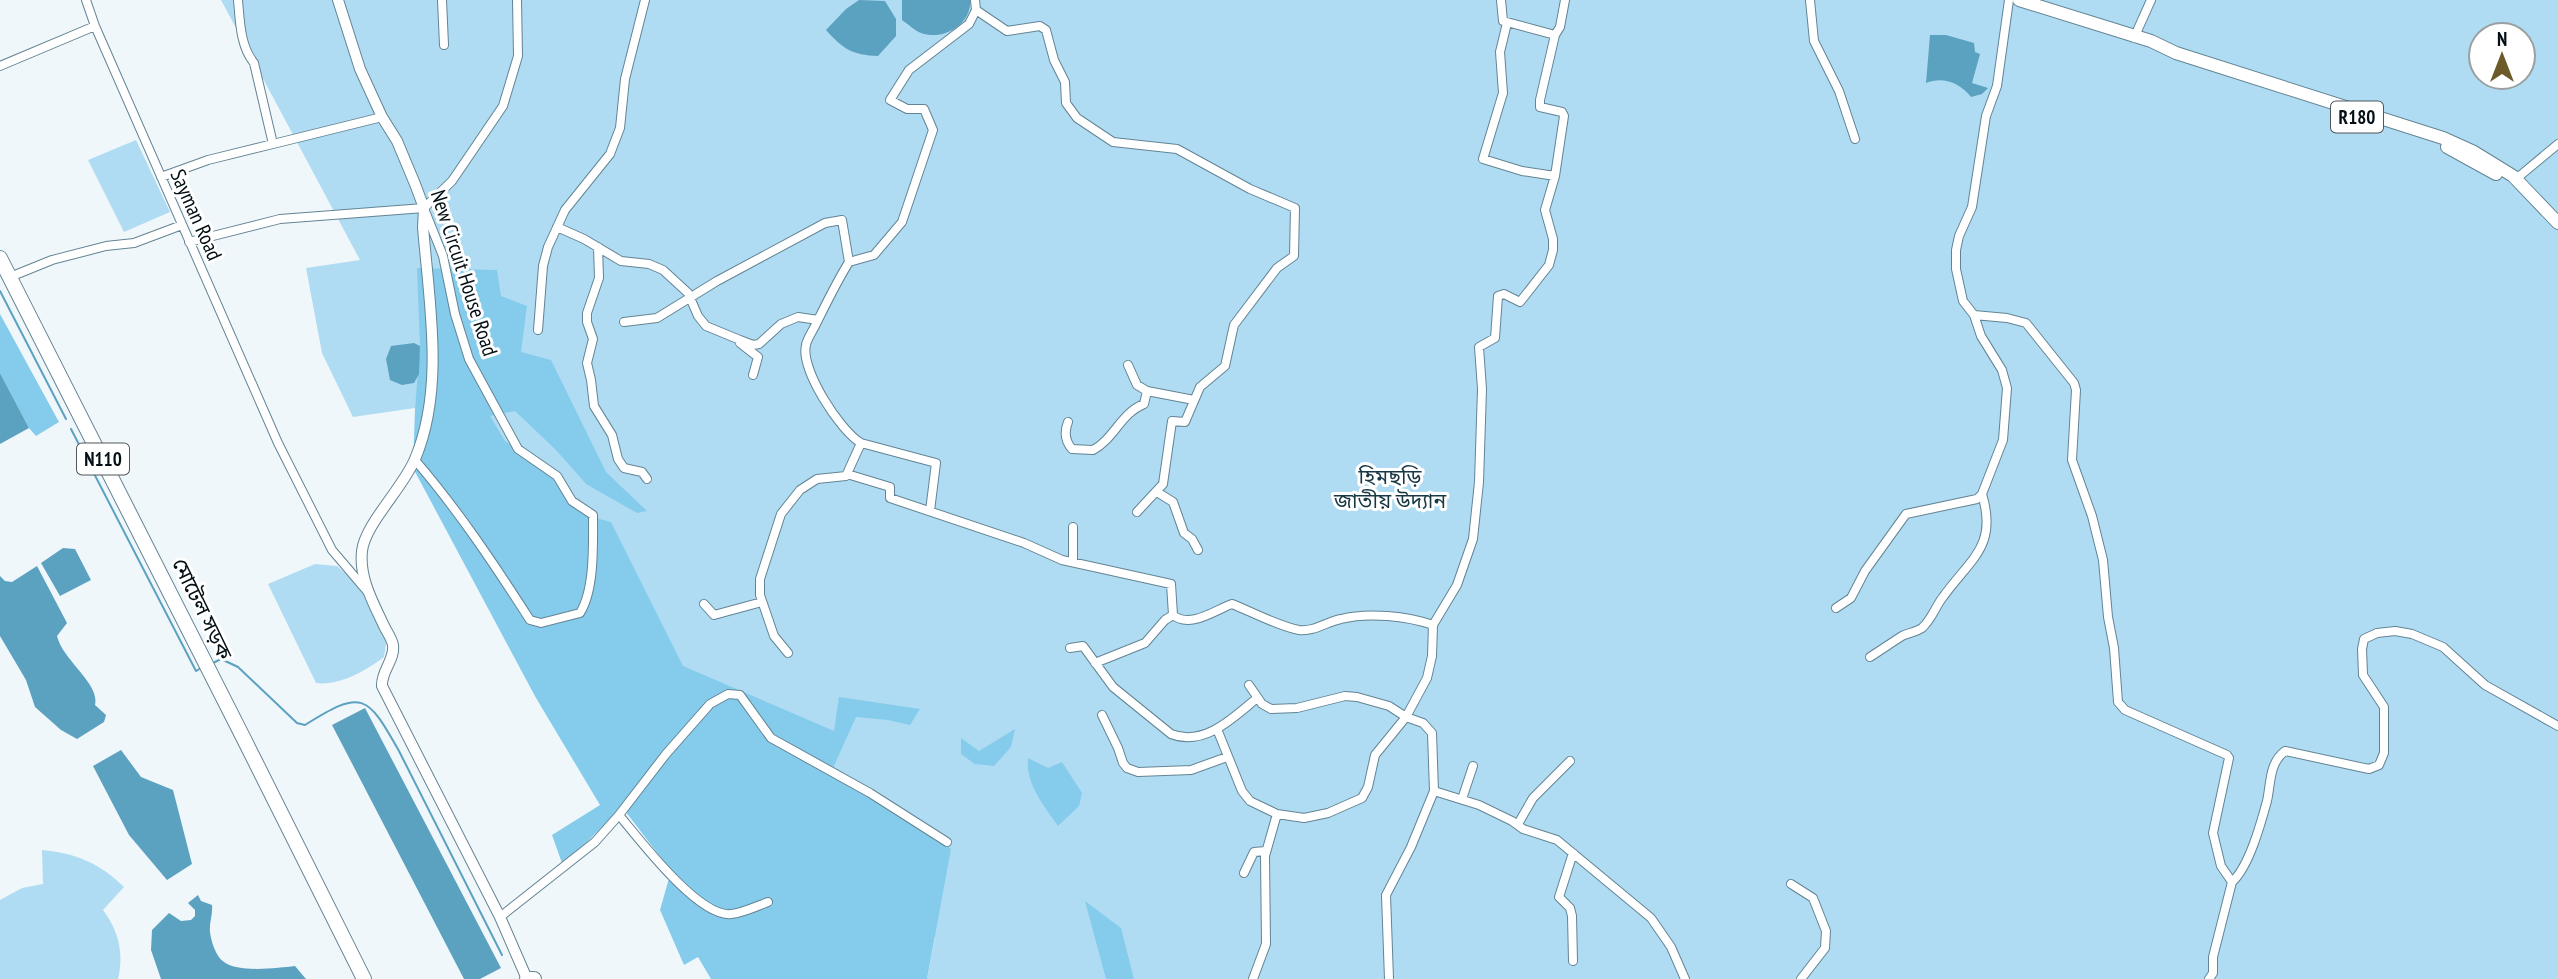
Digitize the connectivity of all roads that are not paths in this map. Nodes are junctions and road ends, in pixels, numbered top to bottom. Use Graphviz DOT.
graph roads {
  1 [pos="86,0"];
  2 [pos="237,0"];
  3 [pos="338,0"];
  4 [pos="442,0"];
  5 [pos="517,0"];
  6 [pos="645,0"];
  7 [pos="1501,0"];
  8 [pos="1565,0"];
  9 [pos="1810,0"];
  10 [pos="2009,0"];
  11 [pos="2019,0"];
  12 [pos="2151,0"];
  13 [pos="976,5"];
  14 [pos="1507,23"];
  15 [pos="95,26"];
  16 [pos="1555,35"];
  17 [pos="2134,38"];
  18 [pos="444,45"];
  19 [pos="0,66"];
  20 [pos="382,117"];
  21 [pos="1855,138"];
  22 [pos="273,144"];
  23 [pos="2558,144"];
  24 [pos="1555,176"];
  25 [pos="161,177"];
  26 [pos="2516,179"];
  27 [pos="424,208"];
  28 [pos="2558,223"];
  29 [pos="182,225"];
  30 [pos="557,227"];
  31 [pos="2558,234"];
  32 [pos="189,242"];
  33 [pos="598,247"];
  34 [pos="0,258"];
  35 [pos="849,262"];
  36 [pos="10,277"];
  37 [pos="691,297"];
  38 [pos="1974,314"];
  39 [pos="818,320"];
  40 [pos="624,322"];
  41 [pos="538,330"];
  42 [pos="740,340"];
  43 [pos="1128,365"];
  44 [pos="753,375"];
  45 [pos="1147,391"];
  46 [pos="1194,400"];
  47 [pos="1068,422"];
  48 [pos="861,443"];
  49 [pos="415,460"];
  50 [pos="847,474"];
  51 [pos="647,479"];
  52 [pos="1157,492"];
  53 [pos="1982,494"];
  54 [pos="930,511"];
  55 [pos="1137,512"];
  56 [pos="1073,527"];
  57 [pos="1198,550"];
  58 [pos="1073,562"];
  59 [pos="368,593"];
  60 [pos="762,602"];
  61 [pos="704,604"];
  62 [pos="1836,608"];
  63 [pos="1173,615"];
  64 [pos="1433,625"];
  65 [pos="1070,648"];
  66 [pos="788,653"];
  67 [pos="1870,657"];
  68 [pos="1095,663"];
  69 [pos="1249,685"];
  70 [pos="1257,698"];
  71 [pos="1102,715"];
  72 [pos="1406,718"];
  73 [pos="2558,726"];
  74 [pos="1217,729"];
  75 [pos="1227,757"];
  76 [pos="1570,761"];
  77 [pos="1473,766"];
  78 [pos="1434,791"];
  79 [pos="1462,799"];
  80 [pos="1277,814"];
  81 [pos="619,815"];
  82 [pos="1518,824"];
  83 [pos="947,842"];
  84 [pos="1266,851"];
  85 [pos="1573,853"];
  86 [pos="1244,873"];
  87 [pos="2232,882"];
  88 [pos="1791,884"];
  89 [pos="768,902"];
  90 [pos="500,918"];
  91 [pos="1573,961"];
  92 [pos="365,979"];
  93 [pos="527,979"];
  94 [pos="534,979"];
  95 [pos="1253,979"];
  96 [pos="1388,979"];
  97 [pos="1685,979"];
  98 [pos="1801,979"];
  99 [pos="2209,979"];
  1 -- 15 [label="street, Sayman Road"];
  2 -- 22 [label="street"];
  3 -- 20 [label="street, New Circuit House Road"];
  4 -- 18 [label="street"];
  5 -- 27 [label="street"];
  6 -- 30 [label="street"];
  7 -- 14 [label="street"];
  8 -- 16 [label="street"];
  9 -- 21 [label="street"];
  10 -- 38 [label="street"];
  11 -- 17 [label="main road, R180"];
  12 -- 17 [label="street"];
  13 -- 35 [label="street"];
  13 -- 46 [label="street"];
  14 -- 16 [label="street"];
  14 -- 24 [label="street"];
  15 -- 19 [label="street"];
  15 -- 25 [label="street, Sayman Road"];
  16 -- 24 [label="street"];
  17 -- 26 [label="main road, R180"];
  17 -- 31 [label="main road, R180"];
  20 -- 22 [label="street"];
  20 -- 27 [label="street, New Circuit House Road"];
  22 -- 25 [label="street"];
  23 -- 26 [label="street"];
  24 -- 64 [label="street"];
  25 -- 29 [label="street, Sayman Road"];
  26 -- 28 [label="main road, R180"];
  27 -- 32 [label="street"];
  27 -- 49 [label="street"];
  27 -- 49 [label="street, New Circuit House Road"];
  29 -- 32 [label="street, Sayman Road"];
  29 -- 36 [label="street"];
  30 -- 33 [label="street"];
  30 -- 41 [label="street"];
  32 -- 59 [label="street, Sayman Road"];
  33 -- 37 [label="street"];
  33 -- 51 [label="street"];
  34 -- 36 [label="highway, মোটেল সড়ক / N110"];
  35 -- 37 [label="street"];
  35 -- 39 [label="street"];
  36 -- 92 [label="highway, মোটেল সড়ক / N110"];
  37 -- 40 [label="street"];
  37 -- 42 [label="street"];
  38 -- 53 [label="street"];
  38 -- 87 [label="street"];
  39 -- 42 [label="street"];
  39 -- 48 [label="street"];
  42 -- 44 [label="street"];
  43 -- 45 [label="street"];
  45 -- 46 [label="street"];
  45 -- 47 [label="street"];
  46 -- 52 [label="street"];
  48 -- 50 [label="street"];
  48 -- 54 [label="street"];
  49 -- 59 [label="street"];
  50 -- 54 [label="street"];
  50 -- 60 [label="street"];
  52 -- 55 [label="street"];
  52 -- 57 [label="street"];
  53 -- 62 [label="street"];
  53 -- 67 [label="street"];
  54 -- 58 [label="street"];
  56 -- 58 [label="street"];
  58 -- 63 [label="street"];
  59 -- 90 [label="street"];
  60 -- 61 [label="street"];
  60 -- 66 [label="street"];
  63 -- 64 [label="street"];
  63 -- 68 [label="street"];
  64 -- 72 [label="street"];
  65 -- 68 [label="street"];
  68 -- 74 [label="street"];
  69 -- 70 [label="street"];
  70 -- 72 [label="street"];
  70 -- 74 [label="street"];
  71 -- 75 [label="street"];
  72 -- 78 [label="street"];
  72 -- 80 [label="street"];
  73 -- 87 [label="street"];
  74 -- 75 [label="street"];
  75 -- 80 [label="street"];
  76 -- 82 [label="street"];
  77 -- 79 [label="street"];
  78 -- 79 [label="street"];
  78 -- 96 [label="street"];
  79 -- 82 [label="street"];
  80 -- 84 [label="street"];
  81 -- 83 [label="street"];
  81 -- 89 [label="street"];
  81 -- 90 [label="street"];
  82 -- 85 [label="street"];
  84 -- 86 [label="street"];
  84 -- 95 [label="street"];
  85 -- 91 [label="street"];
  85 -- 97 [label="street"];
  87 -- 99 [label="street"];
  88 -- 98 [label="street"];
  90 -- 93 [label="street"];
  93 -- 94 [label="highway"];
}
